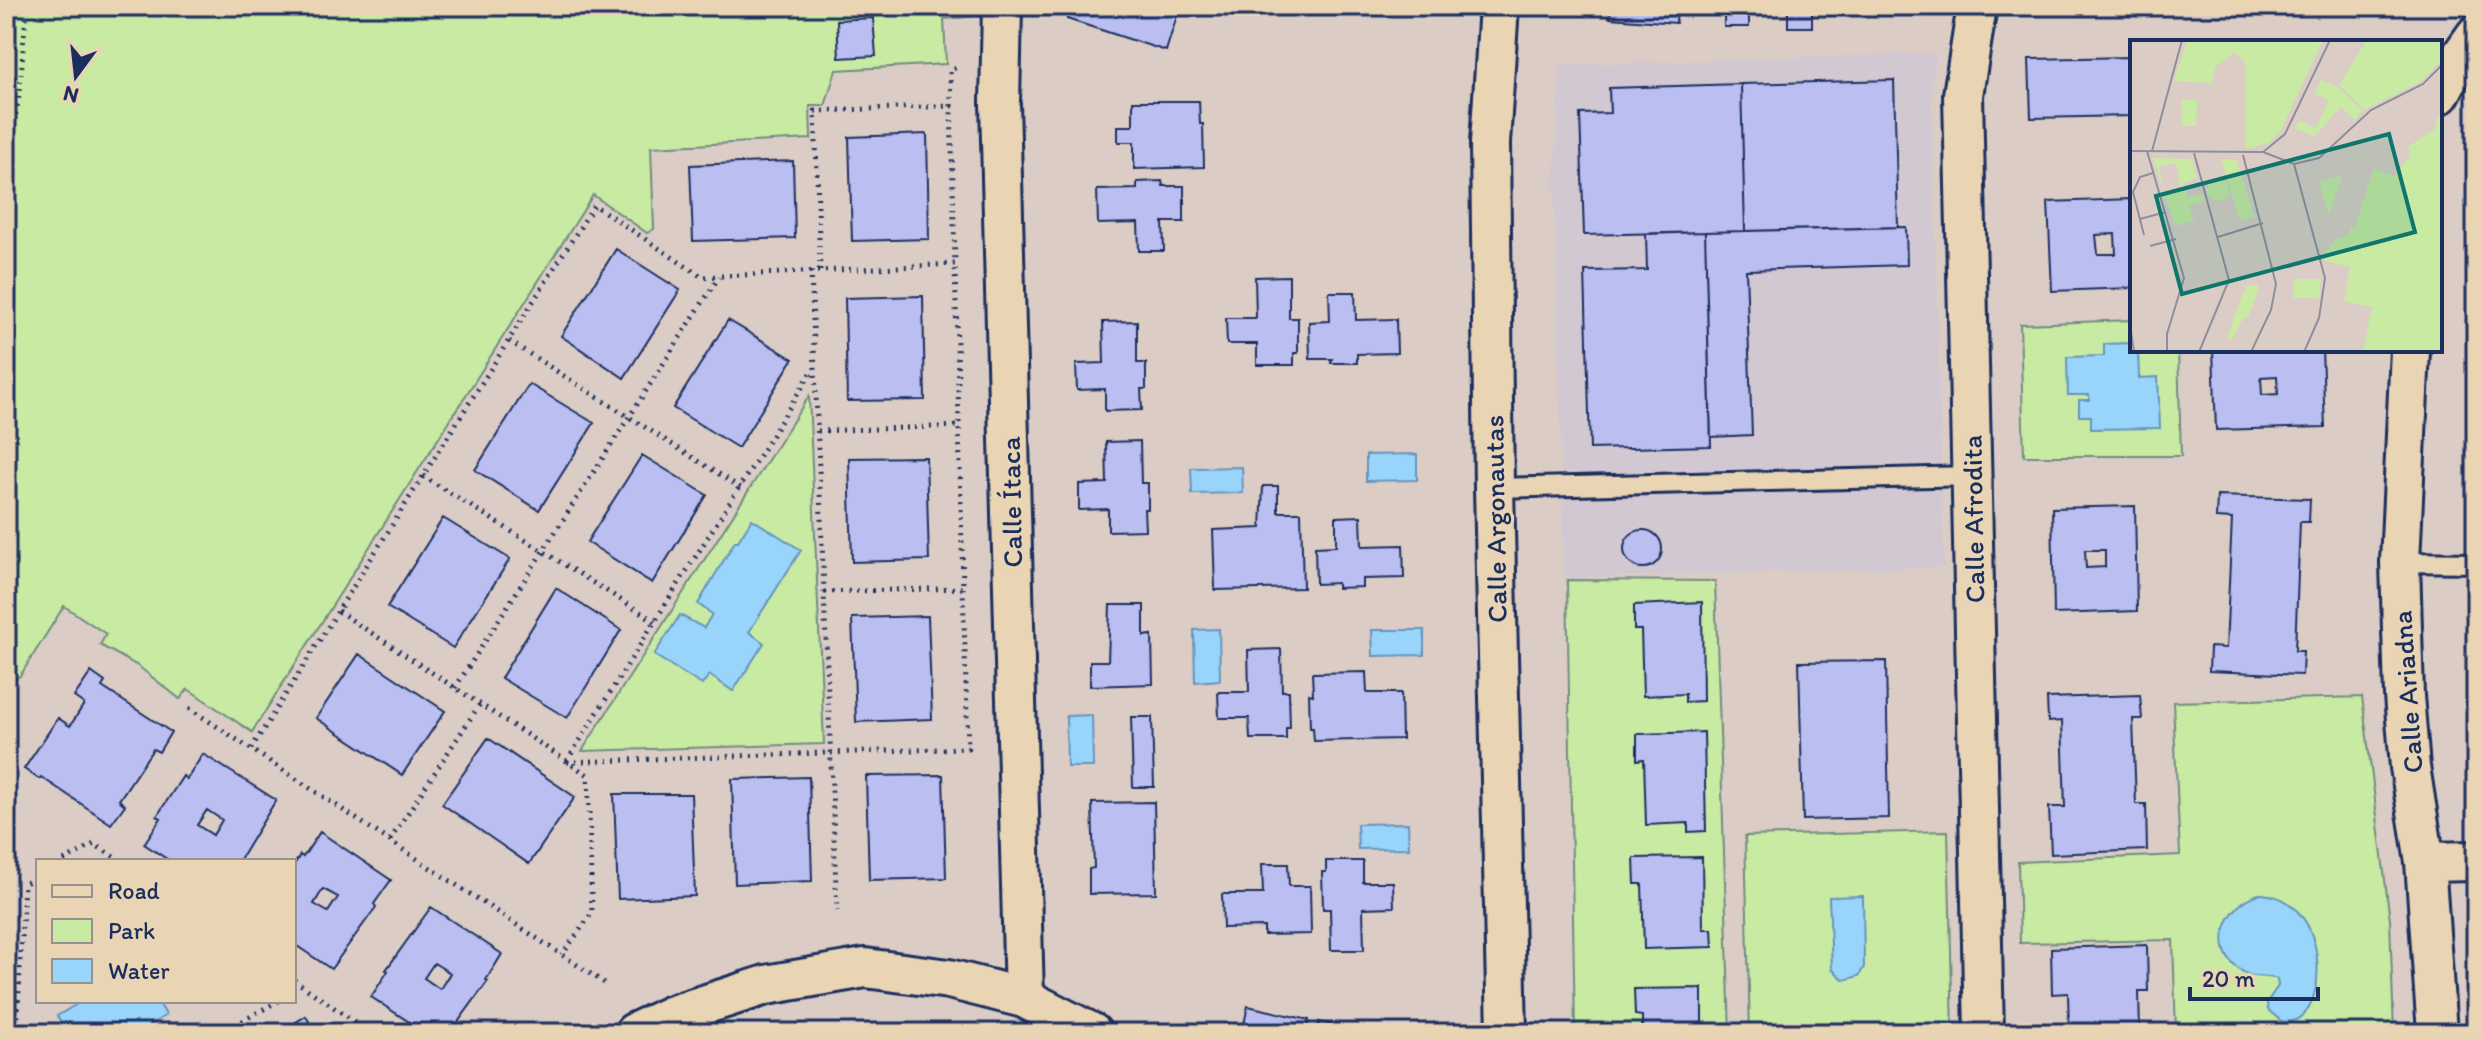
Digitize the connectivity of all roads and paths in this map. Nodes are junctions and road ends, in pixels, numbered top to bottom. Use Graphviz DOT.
graph roads {
  1 [pos="28,6"];
  2 [pos="1002,6"];
  3 [pos="1499,6"];
  4 [pos="1977,6"];
  5 [pos="2476,35"];
  6 [pos="963,65"];
  7 [pos="2442,90"];
  8 [pos="951,106"];
  9 [pos="6,145"];
  10 [pos="955,264"];
  11 [pos="811,271"];
  12 [pos="820,271"];
  13 [pos="719,276"];
  14 [pos="508,341"];
  15 [pos="2410,352"];
  16 [pos="815,368"];
  17 [pos="629,416"];
  18 [pos="959,426"];
  19 [pos="818,431"];
  20 [pos="423,476"];
  21 [pos="1972,476"];
  22 [pos="741,488"];
  23 [pos="1494,488"];
  24 [pos="543,551"];
  25 [pos="2400,562"];
  26 [pos="2476,563"];
  27 [pos="963,588"];
  28 [pos="824,592"];
  29 [pos="338,611"];
  30 [pos="656,622"];
  31 [pos="455,688"];
  32 [pos="480,704"];
  33 [pos="189,708"];
  34 [pos="251,749"];
  35 [pos="831,752"];
  36 [pos="567,762"];
  37 [pos="390,840"];
  38 [pos="68,859"];
  39 [pos="117,859"];
  40 [pos="2476,861"];
  41 [pos="2425,862"];
  42 [pos="36,877"];
  43 [pos="837,911"];
  44 [pos="562,955"];
  45 [pos="296,982"];
  46 [pos="606,984"];
  47 [pos="303,987"];
  48 [pos="296,991"];
  49 [pos="1024,998"];
  50 [pos="274,1003"];
  51 [pos="17,1033"];
  52 [pos="221,1033"];
  53 [pos="371,1033"];
  54 [pos="634,1033"];
  55 [pos="1092,1033"];
  56 [pos="1507,1033"];
  57 [pos="1984,1033"];
  58 [pos="2437,1033"];
  1 -- 9 [label="path"];
  2 -- 49 [label="street, Calle Ítaca"];
  3 -- 23 [label="street, Calle Argonautas"];
  4 -- 21 [label="street, Calle Afrodita"];
  5 -- 7 [label="street"];
  6 -- 8 [label="path"];
  8 -- 10 [label="path"];
  8 -- 12 [label="path"];
  10 -- 12 [label="path"];
  10 -- 18 [label="path"];
  11 -- 12 [label="path"];
  11 -- 13 [label="path"];
  11 -- 16 [label="path"];
  13 -- 14 [label="path"];
  13 -- 17 [label="path"];
  14 -- 17 [label="path"];
  14 -- 20 [label="path"];
  15 -- 25 [label="street, Calle Ariadna"];
  16 -- 19 [label="path"];
  16 -- 22 [label="path"];
  17 -- 22 [label="path"];
  17 -- 24 [label="path"];
  18 -- 19 [label="path"];
  18 -- 27 [label="path"];
  19 -- 28 [label="path"];
  20 -- 24 [label="path"];
  20 -- 29 [label="path"];
  21 -- 23 [label="lane"];
  21 -- 57 [label="street, Calle Afrodita"];
  22 -- 30 [label="path"];
  23 -- 56 [label="street, Calle Argonautas"];
  24 -- 30 [label="path"];
  24 -- 31 [label="path"];
  25 -- 26 [label="lane"];
  25 -- 41 [label="street, Calle Ariadna"];
  27 -- 28 [label="path"];
  27 -- 35 [label="path"];
  28 -- 35 [label="path"];
  29 -- 31 [label="path"];
  29 -- 34 [label="path"];
  30 -- 36 [label="path"];
  31 -- 32 [label="path"];
  32 -- 36 [label="path"];
  32 -- 37 [label="path"];
  33 -- 34 [label="path"];
  34 -- 37 [label="path"];
  35 -- 36 [label="path"];
  35 -- 43 [label="path"];
  36 -- 44 [label="path"];
  37 -- 44 [label="path"];
  38 -- 39 [label="path"];
  40 -- 41 [label="street"];
  41 -- 58 [label="street, Calle Ariadna"];
  42 -- 51 [label="path"];
  44 -- 46 [label="path"];
  45 -- 47 [label="path"];
  47 -- 48 [label="path"];
  47 -- 53 [label="path"];
  49 -- 54 [label="street"];
  49 -- 55 [label="street"];
  50 -- 52 [label="path"];
}
